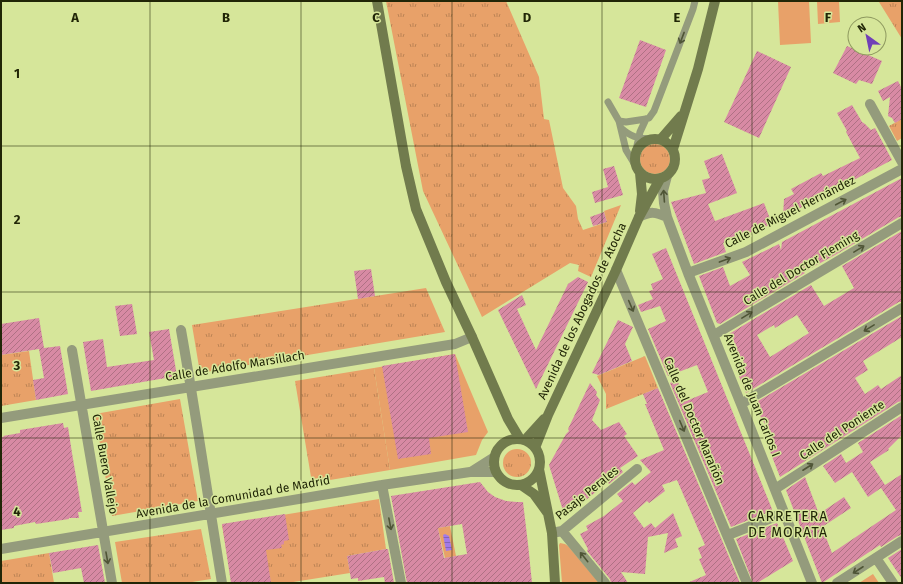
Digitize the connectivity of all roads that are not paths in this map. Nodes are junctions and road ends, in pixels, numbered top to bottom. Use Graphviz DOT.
graph roads {
  1 [pos="377,1"];
  2 [pos="695,1"];
  3 [pos="715,1"];
  4 [pos="608,102"];
  5 [pos="870,104"];
  6 [pos="684,113"];
  7 [pos="646,119"];
  8 [pos="619,121"];
  9 [pos="621,128"];
  10 [pos="638,138"];
  11 [pos="649,139"];
  12 [pos="661,139"];
  13 [pos="673,149"];
  14 [pos="636,150"];
  15 [pos="902,162"];
  16 [pos="902,169"];
  17 [pos="638,171"];
  18 [pos="663,177"];
  19 [pos="639,217"];
  20 [pos="667,217"];
  21 [pos="902,223"];
  22 [pos="616,270"];
  23 [pos="688,273"];
  24 [pos="902,308"];
  25 [pos="181,330"];
  26 [pos="714,335"];
  27 [pos="472,336"];
  28 [pos="72,350"];
  29 [pos="191,386"];
  30 [pos="742,404"];
  31 [pos="81,405"];
  32 [pos="902,407"];
  33 [pos="548,415"];
  34 [pos="1,418"];
  35 [pos="508,419"];
  36 [pos="522,439"];
  37 [pos="506,441"];
  38 [pos="535,448"];
  39 [pos="493,458"];
  40 [pos="539,469"];
  41 [pos="637,469"];
  42 [pos="470,472"];
  43 [pos="495,472"];
  44 [pos="382,485"];
  45 [pos="521,485"];
  46 [pos="775,488"];
  47 [pos="784,513"];
  48 [pos="210,514"];
  49 [pos="549,515"];
  50 [pos="562,531"];
  51 [pos="103,532"];
  52 [pos="552,533"];
  53 [pos="728,535"];
  54 [pos="902,541"];
  55 [pos="1,549"];
  56 [pos="876,558"];
  57 [pos="112,583"];
  58 [pos="222,583"];
  59 [pos="402,583"];
  60 [pos="555,583"];
  61 [pos="605,583"];
  62 [pos="747,583"];
  63 [pos="812,583"];
  64 [pos="837,583"];
  65 [pos="893,583"];
  1 -- 27 [label="main road"];
  2 -- 7 [label="lane, one-way"];
  3 -- 6 [label="main road"];
  4 -- 8 [label="lane"];
  5 -- 15 [label="street"];
  6 -- 12 [label="main road"];
  6 -- 13 [label="main road"];
  7 -- 8 [label="lane"];
  7 -- 10 [label="lane"];
  8 -- 9 [label="lane"];
  9 -- 10 [label="lane"];
  9 -- 17 [label="lane"];
  10 -- 11 [label="lane"];
  10 -- 14 [label="lane"];
  11 -- 12 [label="main road"];
  11 -- 14 [label="main road"];
  12 -- 13 [label="main road"];
  13 -- 18 [label="main road"];
  14 -- 17 [label="main road"];
  23 -- 16 [label="street, Calle de Miguel Hernández, one-way"];
  17 -- 18 [label="main road"];
  17 -- 19 [label="main road, Avenida de los Abogados de Atocha"];
  18 -- 19 [label="main road, Avenida de los Abogados de Atocha"];
  20 -- 18 [label="street, Avenida de Juan Carlos I, one-way"];
  19 -- 20 [label="street"];
  19 -- 22 [label="main road, Avenida de los Abogados de Atocha"];
  20 -- 23 [label="street, Avenida de Juan Carlos I"];
  26 -- 21 [label="street, Calle del Doctor Fleming, one-way"];
  22 -- 33 [label="main road, Avenida de los Abogados de Atocha"];
  22 -- 53 [label="street, Calle del Doctor Marañón, one-way"];
  23 -- 26 [label="street, Avenida de Juan Carlos I"];
  24 -- 30 [label="street, one-way"];
  25 -- 29 [label="street"];
  26 -- 30 [label="street, Avenida de Juan Carlos I"];
  27 -- 29 [label="street, Calle de Adolfo Marsillach"];
  27 -- 35 [label="main road"];
  28 -- 31 [label="street, Calle Buero Vallejo"];
  29 -- 31 [label="street, Calle de Adolfo Marsillach"];
  29 -- 48 [label="street"];
  30 -- 46 [label="street, Avenida de Juan Carlos I"];
  31 -- 34 [label="street, Calle de Adolfo Marsillach"];
  31 -- 51 [label="street, Calle Buero Vallejo"];
  46 -- 32 [label="street, Calle del Poniente, one-way"];
  33 -- 36 [label="main road, Avenida de los Abogados de Atocha"];
  33 -- 38 [label="main road, Avenida de los Abogados de Atocha"];
  35 -- 36 [label="main road"];
  35 -- 37 [label="main road"];
  36 -- 37 [label="main road"];
  36 -- 38 [label="main road"];
  37 -- 39 [label="main road"];
  38 -- 40 [label="main road"];
  39 -- 42 [label="street"];
  39 -- 43 [label="main road"];
  40 -- 45 [label="main road"];
  40 -- 49 [label="main road"];
  41 -- 50 [label="street, Pasaje Perales"];
  42 -- 43 [label="street"];
  42 -- 44 [label="street, Avenida de la Comunidad de Madrid"];
  43 -- 45 [label="main road"];
  44 -- 48 [label="street, Avenida de la Comunidad de Madrid"];
  44 -- 59 [label="street, one-way"];
  45 -- 49 [label="main road"];
  46 -- 47 [label="street, Avenida de Juan Carlos I"];
  47 -- 53 [label="street"];
  47 -- 63 [label="street, Avenida de Juan Carlos I"];
  48 -- 51 [label="street, Avenida de la Comunidad de Madrid"];
  48 -- 58 [label="street"];
  49 -- 52 [label="main road"];
  50 -- 52 [label="street, Pasaje Perales"];
  61 -- 50 [label="street, one-way"];
  51 -- 55 [label="street, Avenida de la Comunidad de Madrid"];
  51 -- 57 [label="street, Calle Buero Vallejo, one-way"];
  52 -- 60 [label="main road"];
  53 -- 62 [label="street, Calle del Doctor Marañón"];
  54 -- 56 [label="street"];
  56 -- 64 [label="street, one-way"];
  56 -- 65 [label="street"];
}
